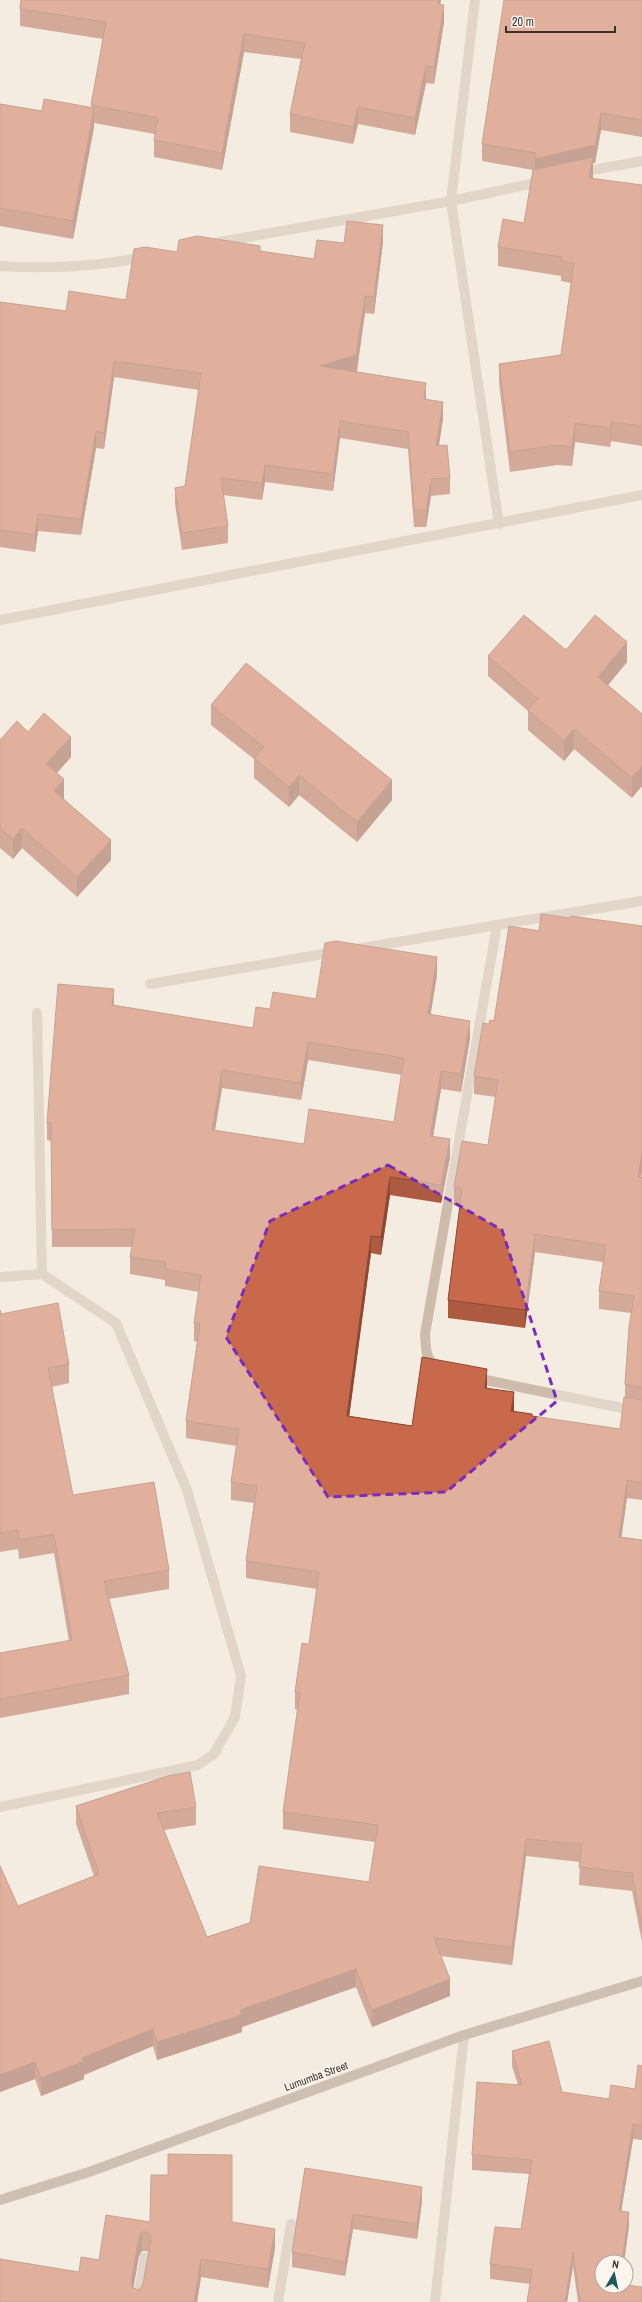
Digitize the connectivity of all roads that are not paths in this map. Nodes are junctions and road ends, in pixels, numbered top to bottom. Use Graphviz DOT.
graph roads {
  1 [pos="475,0"];
  2 [pos="642,161"];
  3 [pos="570,175"];
  4 [pos="555,178"];
  5 [pos="450,202"];
  6 [pos="203,245"];
  7 [pos="157,255"];
  8 [pos="0,266"];
  9 [pos="642,495"];
  10 [pos="499,524"];
  11 [pos="0,620"];
  12 [pos="642,902"];
  13 [pos="497,925"];
  14 [pos="150,984"];
  15 [pos="37,1013"];
  16 [pos="42,1274"];
  17 [pos="0,1277"];
  18 [pos="448,1372"];
  19 [pos="463,1375"];
  20 [pos="642,1412"];
  21 [pos="0,1807"];
  22 [pos="642,1981"];
  23 [pos="464,2035"];
  24 [pos="0,2200"];
  25 [pos="291,2224"];
  26 [pos="144,2257"];
  27 [pos="137,2302"];
  28 [pos="278,2302"];
  29 [pos="435,2302"];
  1 -- 5 [label="street"];
  2 -- 3 [label="street"];
  4 -- 5 [label="street"];
  5 -- 6 [label="street"];
  5 -- 10 [label="street"];
  7 -- 8 [label="street"];
  9 -- 10 [label="street"];
  10 -- 11 [label="street"];
  12 -- 13 [label="street"];
  13 -- 14 [label="street"];
  13 -- 18 [label="street"];
  15 -- 16 [label="street"];
  16 -- 17 [label="street"];
  16 -- 21 [label="street"];
  19 -- 20 [label="street"];
  22 -- 23 [label="main road, Lumumba Street"];
  23 -- 24 [label="main road, Lumumba Street"];
  23 -- 29 [label="street"];
  25 -- 28 [label="street"];
  26 -- 27 [label="street"];
}
